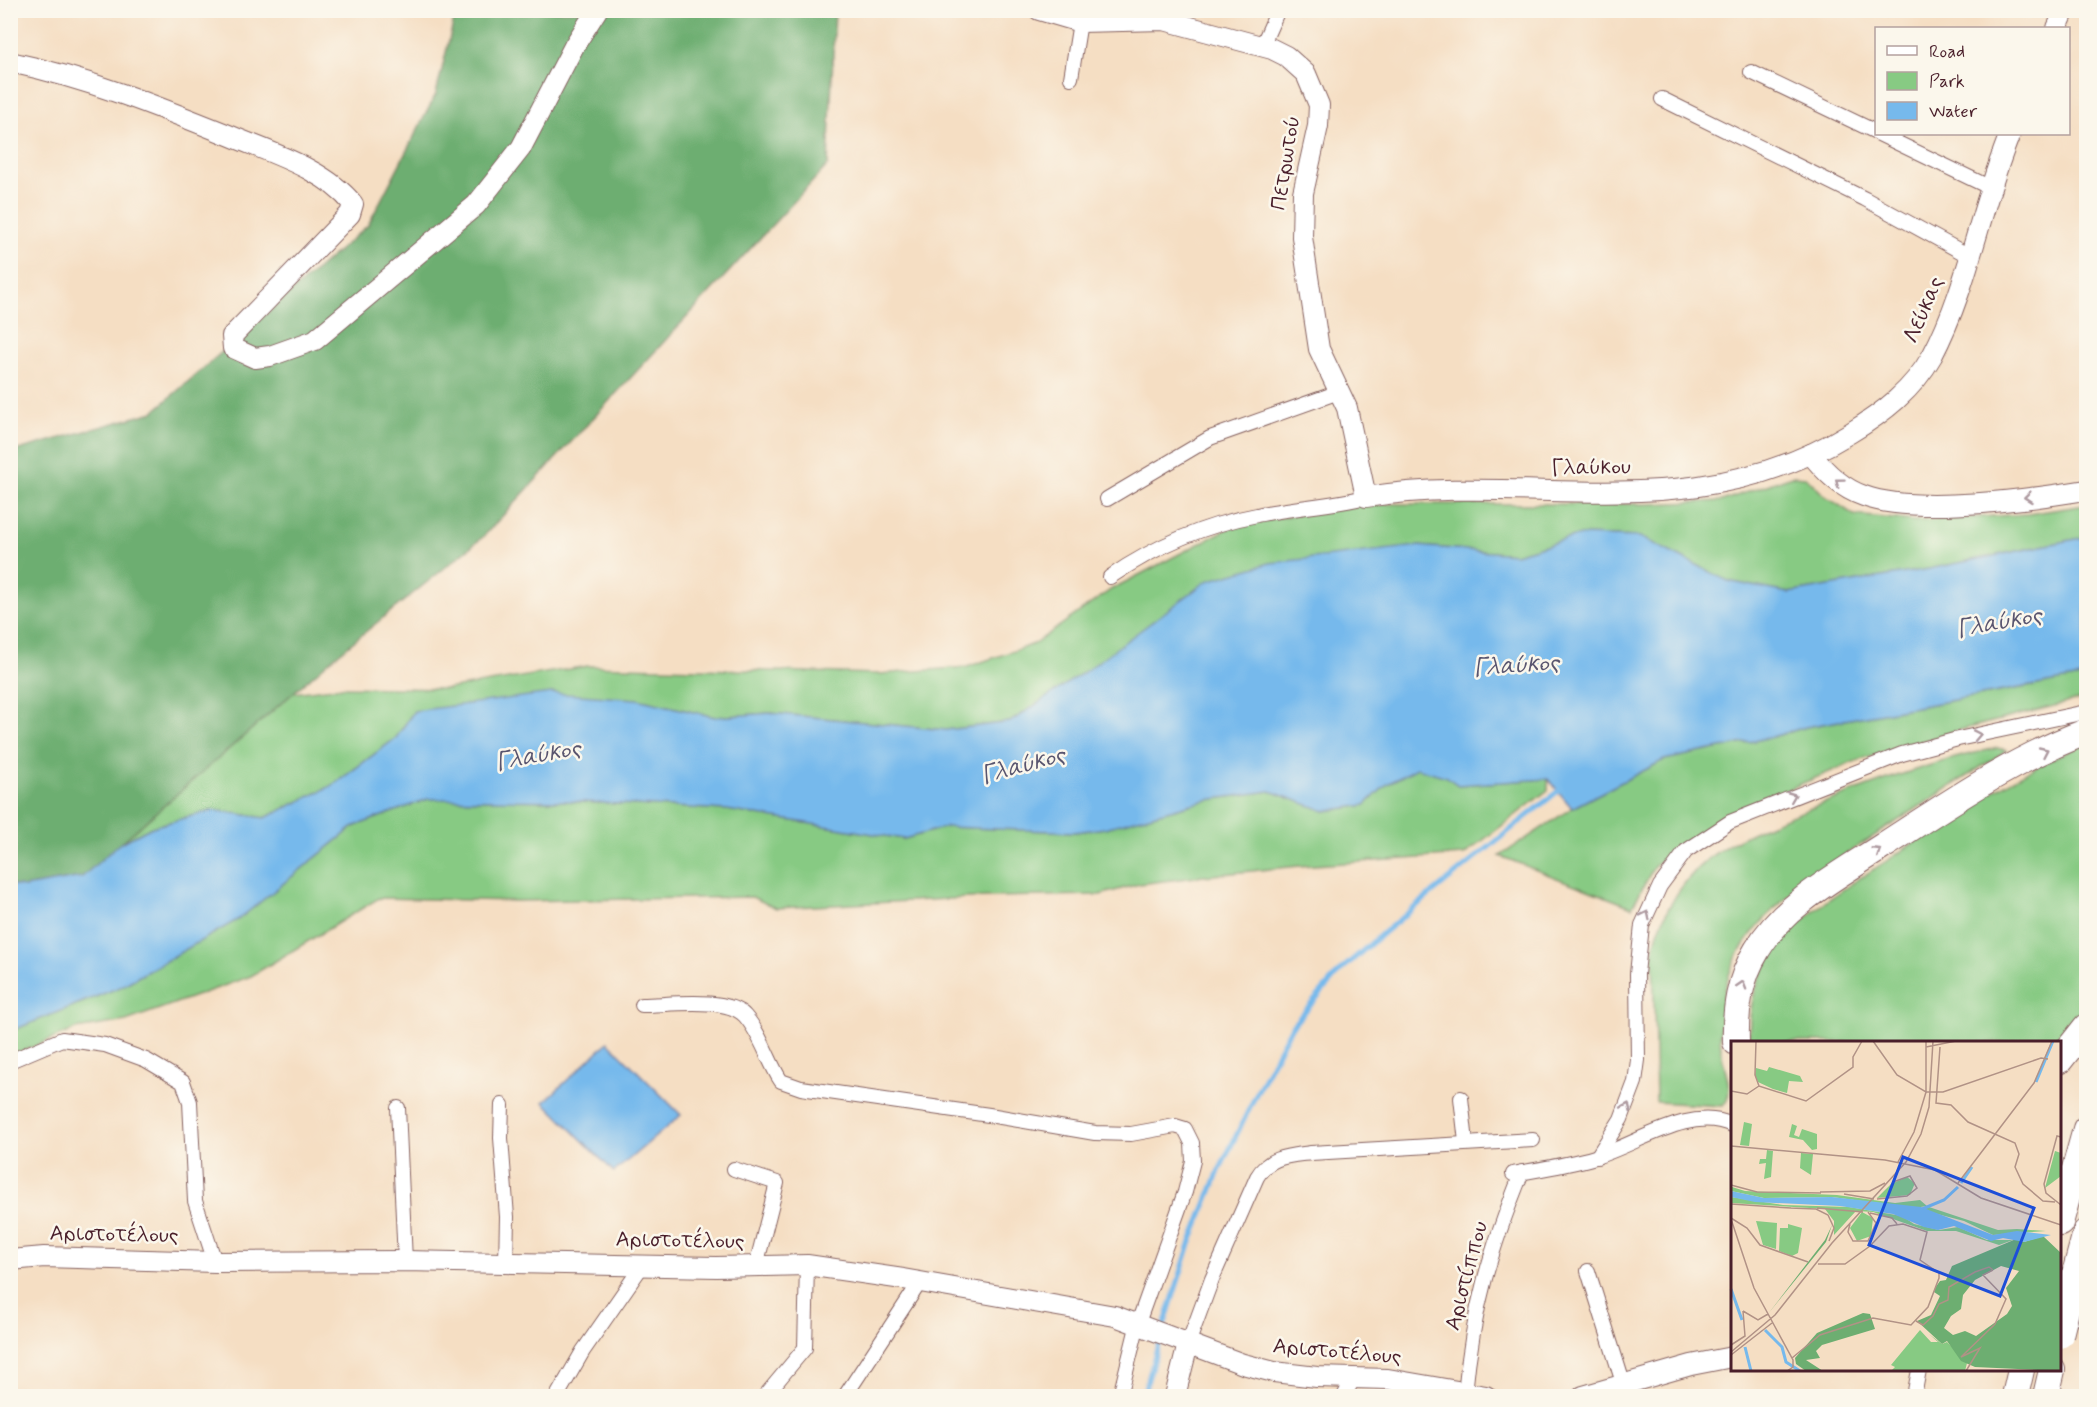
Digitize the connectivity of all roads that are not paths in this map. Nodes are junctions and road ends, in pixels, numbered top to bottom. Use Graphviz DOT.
graph roads {
  1 [pos="597,10"];
  2 [pos="1039,10"];
  3 [pos="1278,10"];
  4 [pos="2065,10"];
  5 [pos="1080,22"];
  6 [pos="2057,27"];
  7 [pos="1262,46"];
  8 [pos="10,62"];
  9 [pos="1751,72"];
  10 [pos="1071,78"];
  11 [pos="1662,99"];
  12 [pos="1875,132"];
  13 [pos="1882,135"];
  14 [pos="2010,135"];
  15 [pos="1991,188"];
  16 [pos="1971,257"];
  17 [pos="1340,392"];
  18 [pos="1811,454"];
  19 [pos="2086,489"];
  20 [pos="1366,497"];
  21 [pos="1107,499"];
  22 [pos="1110,577"];
  23 [pos="2086,712"];
  24 [pos="2086,732"];
  25 [pos="642,1005"];
  26 [pos="2086,1027"];
  27 [pos="1736,1041"];
  28 [pos="2061,1059"];
  29 [pos="10,1061"];
  30 [pos="1461,1098"];
  31 [pos="502,1105"];
  32 [pos="398,1108"];
  33 [pos="1731,1125"];
  34 [pos="2086,1129"];
  35 [pos="1533,1140"];
  36 [pos="1466,1142"];
  37 [pos="1597,1157"];
  38 [pos="734,1169"];
  39 [pos="2061,1218"];
  40 [pos="2086,1232"];
  41 [pos="10,1260"];
  42 [pos="405,1261"];
  43 [pos="216,1262"];
  44 [pos="506,1263"];
  45 [pos="807,1265"];
  46 [pos="642,1266"];
  47 [pos="756,1266"];
  48 [pos="1588,1271"];
  49 [pos="920,1282"];
  50 [pos="2086,1314"];
  51 [pos="2061,1317"];
  52 [pos="1143,1326"];
  53 [pos="2061,1331"];
  54 [pos="1184,1342"];
  55 [pos="1731,1357"];
  56 [pos="1919,1371"];
  57 [pos="2021,1371"];
  58 [pos="2052,1371"];
  59 [pos="1354,1376"];
  60 [pos="1624,1386"];
  61 [pos="557,1396"];
  62 [pos="765,1396"];
  63 [pos="845,1396"];
  64 [pos="1120,1396"];
  65 [pos="1175,1396"];
  66 [pos="1344,1396"];
  67 [pos="1480,1396"];
  68 [pos="1583,1396"];
  69 [pos="1914,1396"];
  70 [pos="2015,1396"];
  71 [pos="2046,1396"];
  1 -- 8 [label="street"];
  2 -- 5 [label="street, Πετρωτού"];
  3 -- 7 [label="street"];
  4 -- 6 [label="street"];
  5 -- 7 [label="street, Πετρωτού"];
  5 -- 10 [label="street"];
  7 -- 17 [label="street, Πετρωτού"];
  9 -- 12 [label="street"];
  11 -- 16 [label="street"];
  13 -- 15 [label="street"];
  14 -- 15 [label="street, Λεύκας"];
  15 -- 16 [label="street, Λεύκας"];
  16 -- 18 [label="street, Λεύκας"];
  17 -- 20 [label="street, Πετρωτού"];
  17 -- 21 [label="street"];
  19 -- 18 [label="street, one-way"];
  18 -- 20 [label="street, Γλαύκου"];
  20 -- 22 [label="street"];
  37 -- 23 [label="street, one-way"];
  27 -- 24 [label="highway, one-way"];
  25 -- 52 [label="street"];
  26 -- 28 [label="highway"];
  29 -- 43 [label="street, Αριστοτέλους"];
  30 -- 36 [label="street"];
  31 -- 44 [label="street"];
  32 -- 42 [label="street"];
  33 -- 37 [label="street"];
  34 -- 39 [label="highway"];
  35 -- 36 [label="street"];
  36 -- 54 [label="street"];
  37 -- 67 [label="street, Αριστίππου"];
  38 -- 47 [label="street"];
  40 -- 53 [label="highway, bridge"];
  41 -- 43 [label="street, Αριστοτέλους"];
  42 -- 43 [label="street, Αριστοτέλους"];
  42 -- 44 [label="street, Αριστοτέλους"];
  44 -- 46 [label="street, Αριστοτέλους"];
  45 -- 47 [label="street, Αριστοτέλους"];
  45 -- 49 [label="street, Αριστοτέλους"];
  45 -- 62 [label="street"];
  46 -- 47 [label="street, Αριστοτέλους"];
  46 -- 61 [label="street"];
  48 -- 60 [label="street"];
  49 -- 52 [label="street, Αριστοτέλους"];
  49 -- 63 [label="street"];
  50 -- 51 [label="street"];
  52 -- 54 [label="street, Αριστοτέλους"];
  52 -- 64 [label="street"];
  54 -- 59 [label="street, Αριστοτέλους"];
  54 -- 65 [label="street"];
  55 -- 60 [label="street"];
  56 -- 69 [label="street"];
  57 -- 70 [label="highway"];
  58 -- 71 [label="highway"];
  59 -- 66 [label="street"];
  59 -- 67 [label="street, Αριστοτέλους"];
  60 -- 68 [label="street"];
}
